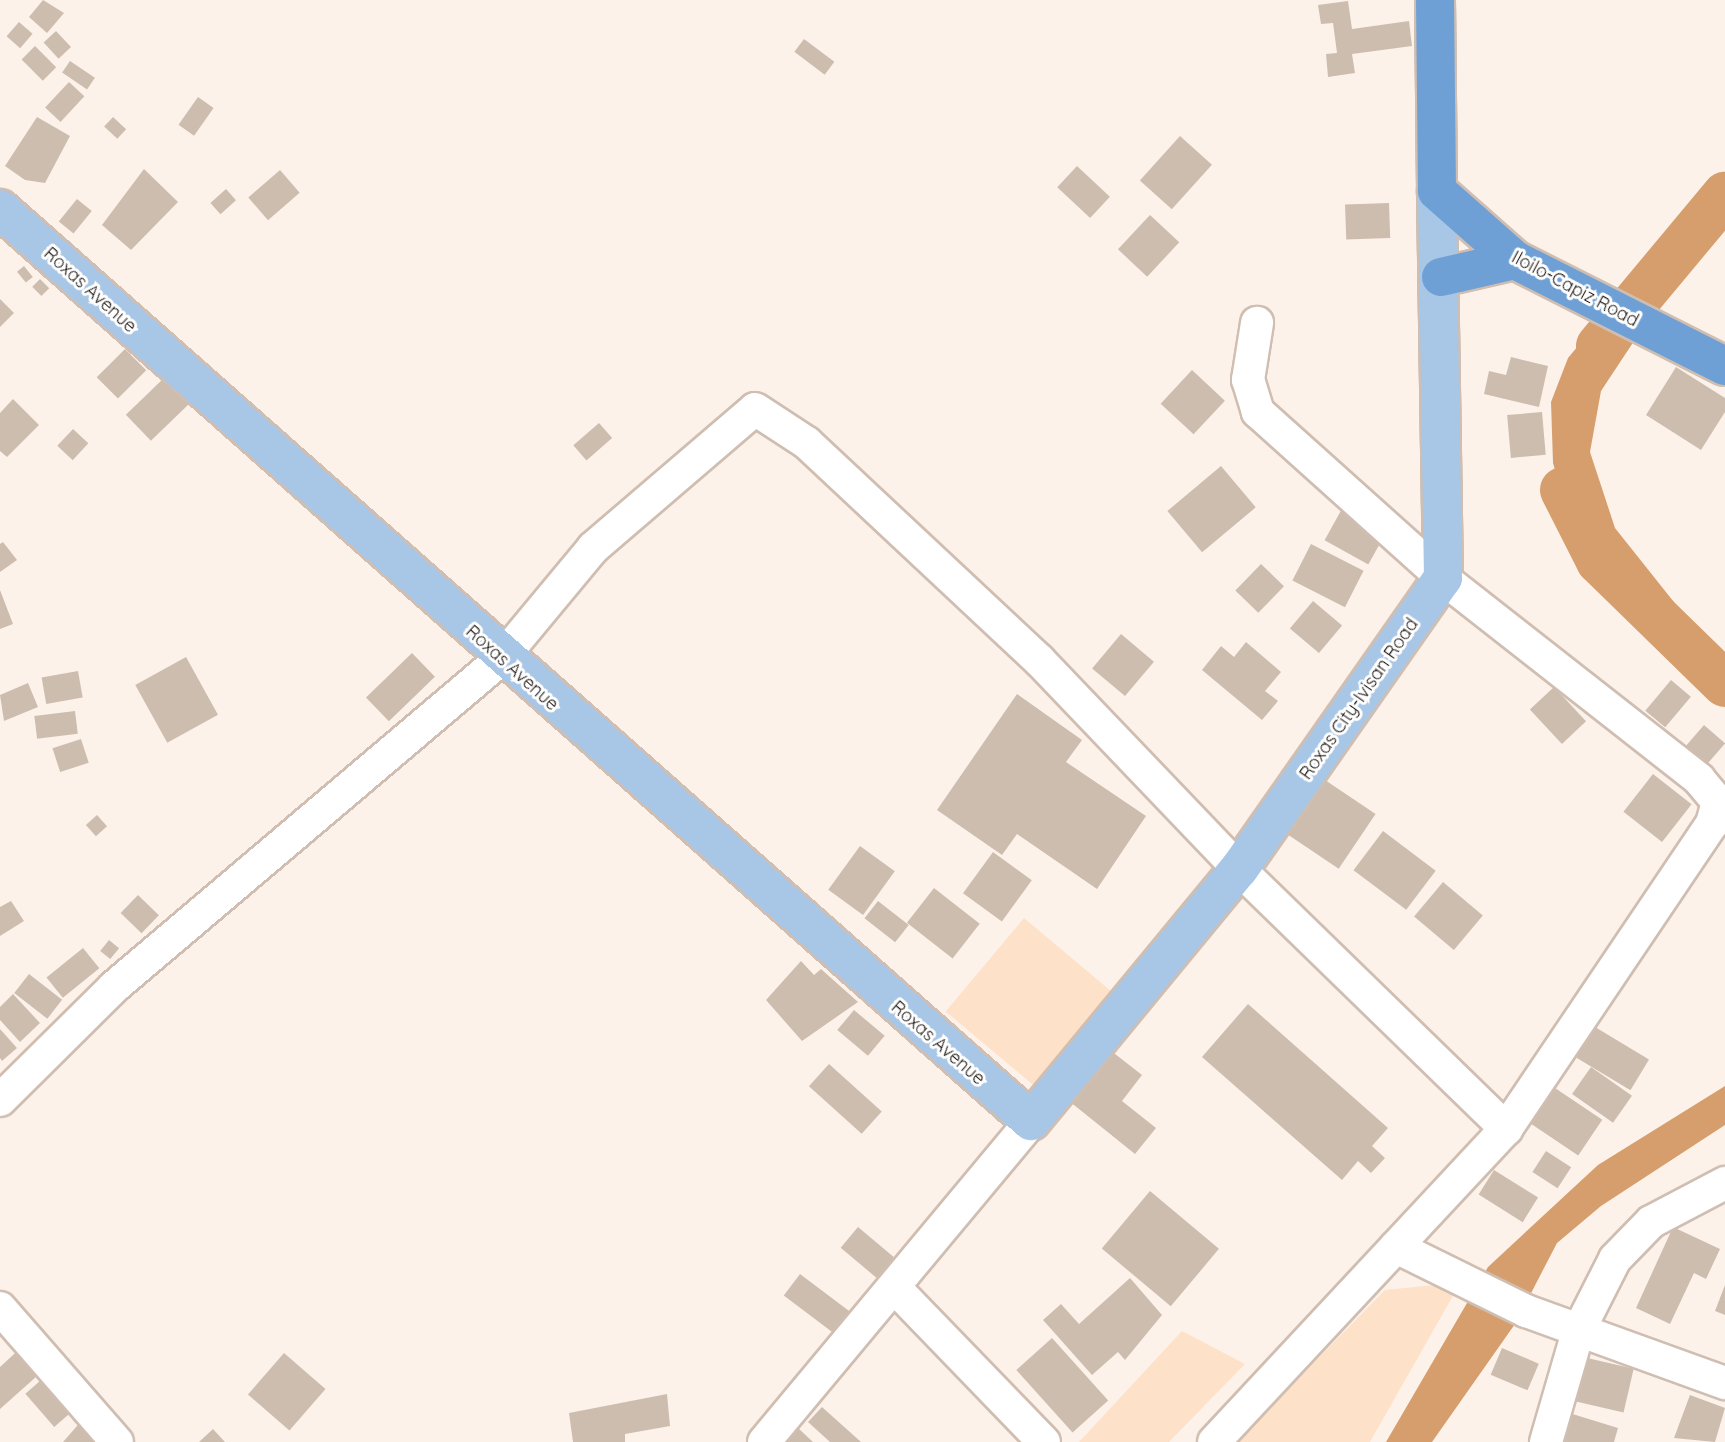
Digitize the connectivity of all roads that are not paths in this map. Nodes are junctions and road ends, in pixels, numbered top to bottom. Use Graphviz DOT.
graph roads {
  1 [pos="1435,0"];
  2 [pos="1437,191"];
  3 [pos="0,209"];
  4 [pos="1515,260"];
  5 [pos="1441,277"];
  6 [pos="1257,323"];
  7 [pos="1712,359"];
  8 [pos="1443,579"];
  9 [pos="501,659"];
  10 [pos="1240,869"];
  11 [pos="0,1100"];
  12 [pos="1031,1121"];
  13 [pos="1506,1129"];
  14 [pos="1725,1183"];
  15 [pos="1396,1247"];
  16 [pos="896,1289"];
  17 [pos="0,1308"];
  18 [pos="1578,1332"];
  19 [pos="1725,1383"];
  20 [pos="117,1442"];
  21 [pos="764,1442"];
  22 [pos="1044,1442"];
  23 [pos="1214,1442"];
  24 [pos="1546,1442"];
  1 -- 2 [label="highway"];
  2 -- 4 [label="highway, Iloilo-Capiz Road"];
  2 -- 5 [label="main road"];
  3 -- 9 [label="main road, Roxas Avenue"];
  4 -- 5 [label="highway"];
  4 -- 7 [label="highway, Iloilo-Capiz Road"];
  5 -- 8 [label="main road"];
  6 -- 8 [label="street"];
  8 -- 10 [label="main road, Roxas City-Ivisan Road"];
  8 -- 13 [label="street"];
  9 -- 10 [label="street"];
  9 -- 11 [label="street"];
  9 -- 12 [label="main road, Roxas Avenue"];
  10 -- 12 [label="main road, Roxas City-Ivisan Road"];
  10 -- 13 [label="street"];
  12 -- 16 [label="street"];
  13 -- 15 [label="street"];
  14 -- 18 [label="street"];
  15 -- 18 [label="street"];
  15 -- 23 [label="street"];
  16 -- 21 [label="street"];
  16 -- 22 [label="street"];
  17 -- 20 [label="street"];
  18 -- 19 [label="street"];
  18 -- 24 [label="street"];
}
